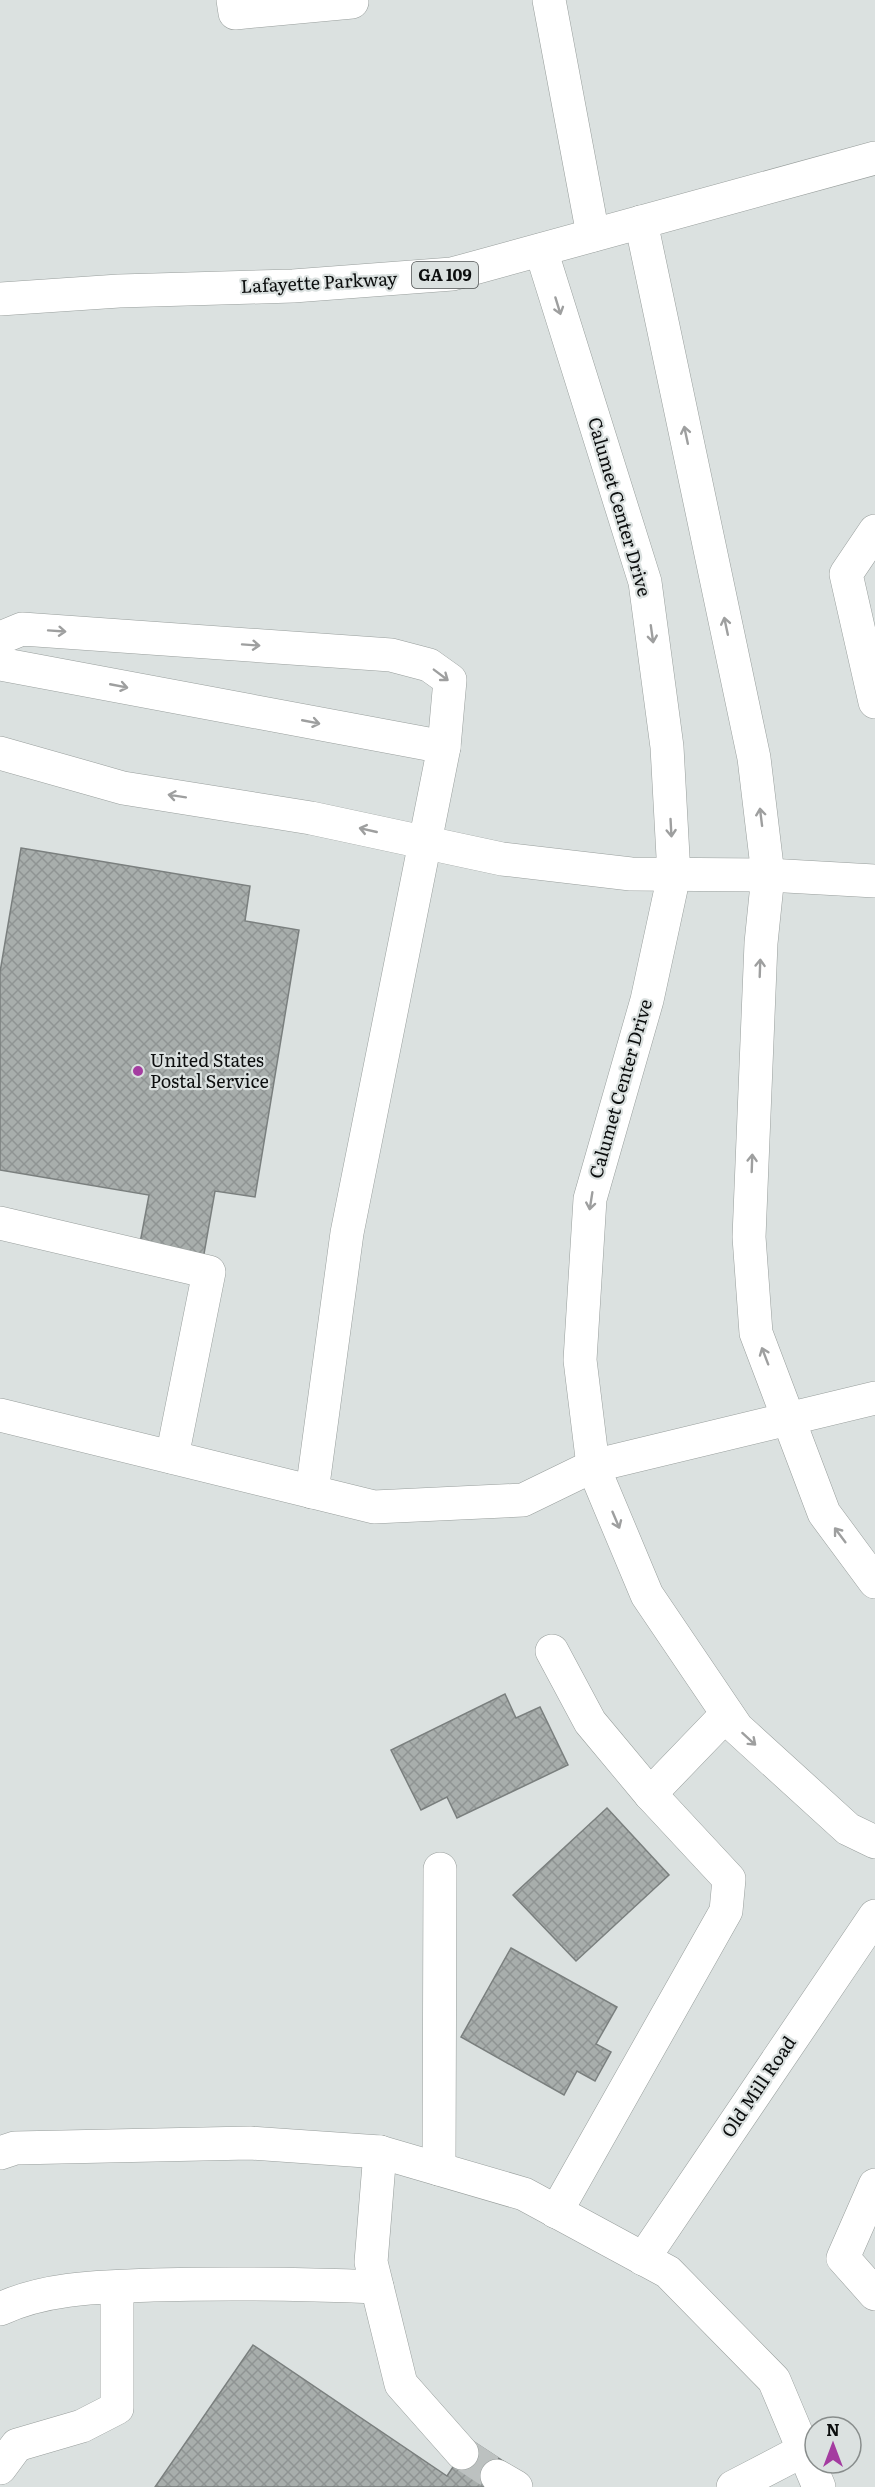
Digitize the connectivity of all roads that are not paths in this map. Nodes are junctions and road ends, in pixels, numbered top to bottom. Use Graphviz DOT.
graph roads {
  1 [pos="233,0"];
  2 [pos="351,0"];
  3 [pos="549,0"];
  4 [pos="875,158"];
  5 [pos="641,222"];
  6 [pos="593,235"];
  7 [pos="541,250"];
  8 [pos="0,299"];
  9 [pos="875,531"];
  10 [pos="0,638"];
  11 [pos="0,664"];
  12 [pos="875,702"];
  13 [pos="444,747"];
  14 [pos="0,753"];
  15 [pos="426,843"];
  16 [pos="674,875"];
  17 [pos="768,875"];
  18 [pos="875,881"];
  19 [pos="0,1223"];
  20 [pos="875,1398"];
  21 [pos="0,1415"];
  22 [pos="788,1419"];
  23 [pos="172,1457"];
  24 [pos="593,1466"];
  25 [pos="312,1492"];
  26 [pos="875,1582"];
  27 [pos="552,1651"];
  28 [pos="727,1714"];
  29 [pos="650,1794"];
  30 [pos="875,1842"];
  31 [pos="440,1869"];
  32 [pos="875,1916"];
  33 [pos="380,2152"];
  34 [pos="0,2153"];
  35 [pos="439,2169"];
  36 [pos="875,2185"];
  37 [pos="556,2212"];
  38 [pos="643,2259"];
  39 [pos="117,2287"];
  40 [pos="377,2287"];
  41 [pos="875,2294"];
  42 [pos="0,2309"];
  43 [pos="803,2448"];
  44 [pos="803,2451"];
  45 [pos="462,2453"];
  46 [pos="0,2468"];
  47 [pos="733,2487"];
  1 -- 2 [label="main road"];
  3 -- 6 [label="main road"];
  4 -- 5 [label="main road, Lafayette Parkway / GA 109"];
  5 -- 6 [label="main road, Lafayette Parkway / GA 109"];
  17 -- 5 [label="main road, one-way"];
  6 -- 7 [label="main road, Lafayette Parkway / GA 109"];
  7 -- 8 [label="main road, Lafayette Parkway / GA 109"];
  7 -- 16 [label="main road, Calumet Center Drive, one-way"];
  9 -- 12 [label="main road"];
  10 -- 13 [label="main road, one-way"];
  11 -- 13 [label="main road, one-way"];
  13 -- 15 [label="main road"];
  15 -- 14 [label="main road, one-way"];
  15 -- 16 [label="main road"];
  15 -- 25 [label="main road"];
  16 -- 17 [label="main road"];
  16 -- 24 [label="main road, Calumet Center Drive, one-way"];
  17 -- 18 [label="main road"];
  22 -- 17 [label="main road, one-way"];
  19 -- 23 [label="main road"];
  20 -- 22 [label="main road"];
  21 -- 23 [label="main road"];
  22 -- 24 [label="main road"];
  26 -- 22 [label="main road, one-way"];
  23 -- 25 [label="main road"];
  24 -- 25 [label="main road"];
  24 -- 28 [label="main road, Calumet Center Drive, one-way"];
  27 -- 29 [label="main road"];
  28 -- 29 [label="main road"];
  28 -- 30 [label="main road, Calumet Center Drive, one-way"];
  29 -- 37 [label="main road"];
  31 -- 35 [label="main road"];
  32 -- 38 [label="main road, Old Mill Road"];
  33 -- 34 [label="main road"];
  33 -- 35 [label="main road"];
  33 -- 40 [label="main road"];
  35 -- 37 [label="main road"];
  36 -- 41 [label="main road"];
  37 -- 38 [label="main road"];
  38 -- 43 [label="main road"];
  39 -- 40 [label="main road"];
  39 -- 42 [label="main road"];
  39 -- 46 [label="main road"];
  40 -- 45 [label="main road"];
  44 -- 47 [label="main road"];
}
